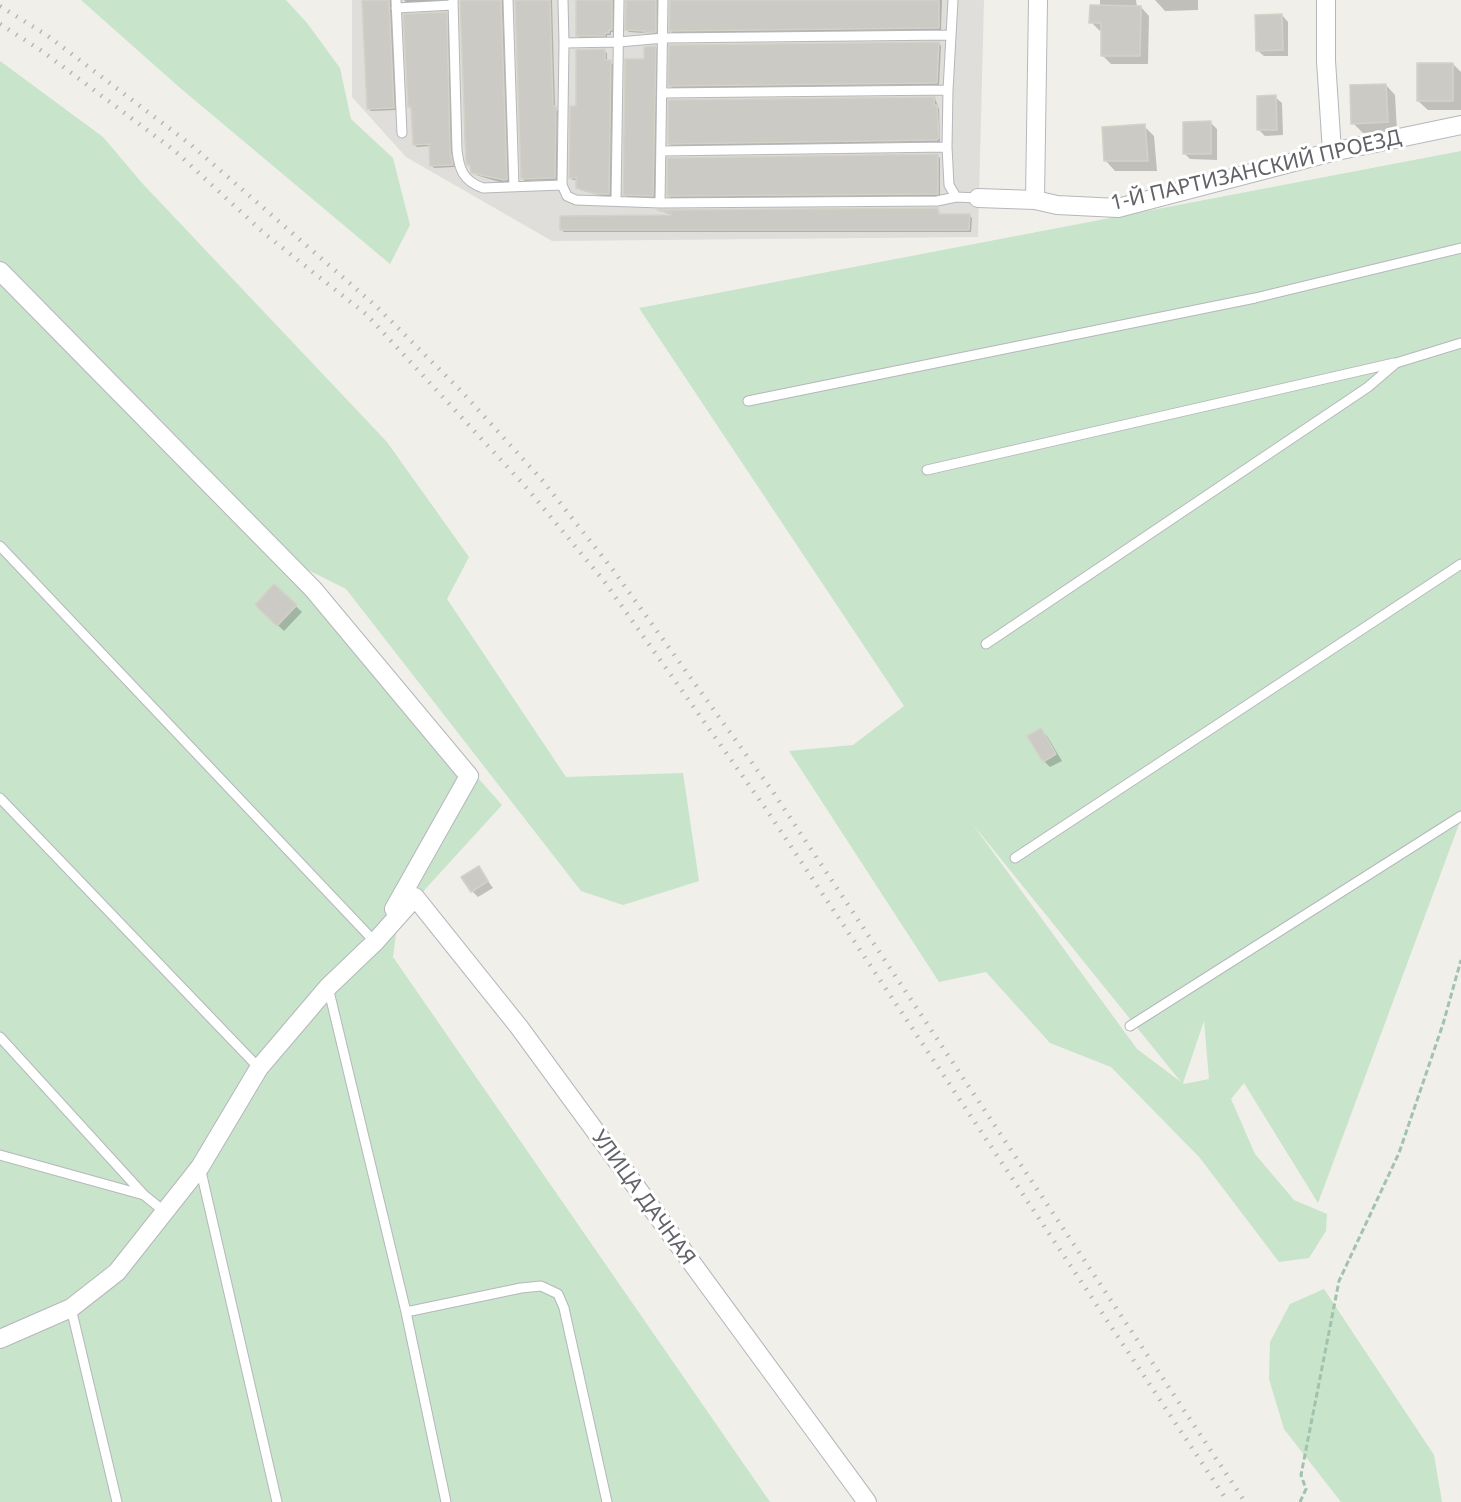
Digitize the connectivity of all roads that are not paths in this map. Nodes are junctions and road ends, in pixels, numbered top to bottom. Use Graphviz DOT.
graph roads {
  1 [pos="508,0"];
  2 [pos="563,0"];
  3 [pos="619,0"];
  4 [pos="663,0"];
  5 [pos="953,0"];
  6 [pos="1038,0"];
  7 [pos="1326,0"];
  8 [pos="453,3"];
  9 [pos="396,4"];
  10 [pos="951,36"];
  11 [pos="663,38"];
  12 [pos="619,42"];
  13 [pos="564,43"];
  14 [pos="948,90"];
  15 [pos="662,93"];
  16 [pos="1461,125"];
  17 [pos="402,133"];
  18 [pos="947,147"];
  19 [pos="661,151"];
  20 [pos="1332,152"];
  21 [pos="562,185"];
  22 [pos="514,186"];
  23 [pos="956,197"];
  24 [pos="978,198"];
  25 [pos="1035,200"];
  26 [pos="616,201"];
  27 [pos="660,203"];
  28 [pos="1461,248"];
  29 [pos="0,271"];
  30 [pos="1461,343"];
  31 [pos="1396,363"];
  32 [pos="748,401"];
  33 [pos="927,470"];
  34 [pos="0,546"];
  35 [pos="1461,564"];
  36 [pos="986,644"];
  37 [pos="0,798"];
  38 [pos="1461,816"];
  39 [pos="1015,858"];
  40 [pos="375,942"];
  41 [pos="328,987"];
  42 [pos="1130,1026"];
  43 [pos="0,1037"];
  44 [pos="259,1068"];
  45 [pos="0,1155"];
  46 [pos="200,1167"];
  47 [pos="144,1195"];
  48 [pos="165,1212"];
  49 [pos="71,1308"];
  50 [pos="406,1312"];
  51 [pos="0,1339"];
  52 [pos="117,1502"];
  53 [pos="277,1502"];
  54 [pos="446,1502"];
  55 [pos="607,1502"];
  56 [pos="867,1502"];
  1 -- 22 [label="lane"];
  2 -- 13 [label="lane"];
  3 -- 12 [label="lane"];
  4 -- 11 [label="lane"];
  5 -- 10 [label="lane"];
  6 -- 25 [label="street"];
  7 -- 20 [label="street"];
  8 -- 9 [label="lane"];
  8 -- 22 [label="lane"];
  9 -- 17 [label="lane"];
  10 -- 11 [label="lane"];
  10 -- 14 [label="lane"];
  11 -- 12 [label="lane"];
  11 -- 15 [label="lane"];
  12 -- 13 [label="lane"];
  12 -- 26 [label="lane"];
  13 -- 21 [label="lane"];
  14 -- 15 [label="lane"];
  14 -- 18 [label="lane"];
  15 -- 19 [label="lane"];
  16 -- 20 [label="street, 1-Й ПАРТИЗАНСКИЙ ПРОЕЗД"];
  18 -- 19 [label="lane"];
  18 -- 23 [label="lane"];
  19 -- 27 [label="lane"];
  20 -- 25 [label="street, 1-Й ПАРТИЗАНСКИЙ ПРОЕЗД"];
  21 -- 22 [label="lane"];
  21 -- 26 [label="lane"];
  23 -- 24 [label="lane"];
  23 -- 27 [label="lane"];
  24 -- 25 [label="street, 1-Й ПАРТИЗАНСКИЙ ПРОЕЗД"];
  26 -- 27 [label="lane"];
  28 -- 32 [label="lane"];
  29 -- 40 [label="street"];
  30 -- 31 [label="lane"];
  31 -- 33 [label="lane"];
  31 -- 36 [label="lane"];
  34 -- 40 [label="lane"];
  35 -- 39 [label="lane"];
  37 -- 44 [label="lane"];
  38 -- 42 [label="lane"];
  40 -- 41 [label="street"];
  40 -- 56 [label="street, УЛИЦА ДАЧНАЯ"];
  41 -- 44 [label="street"];
  41 -- 50 [label="lane"];
  43 -- 47 [label="lane"];
  44 -- 46 [label="street"];
  45 -- 47 [label="lane"];
  46 -- 48 [label="street"];
  46 -- 53 [label="lane"];
  47 -- 48 [label="lane"];
  48 -- 49 [label="street"];
  49 -- 51 [label="street"];
  49 -- 52 [label="lane"];
  50 -- 54 [label="lane"];
  50 -- 55 [label="lane"];
}
